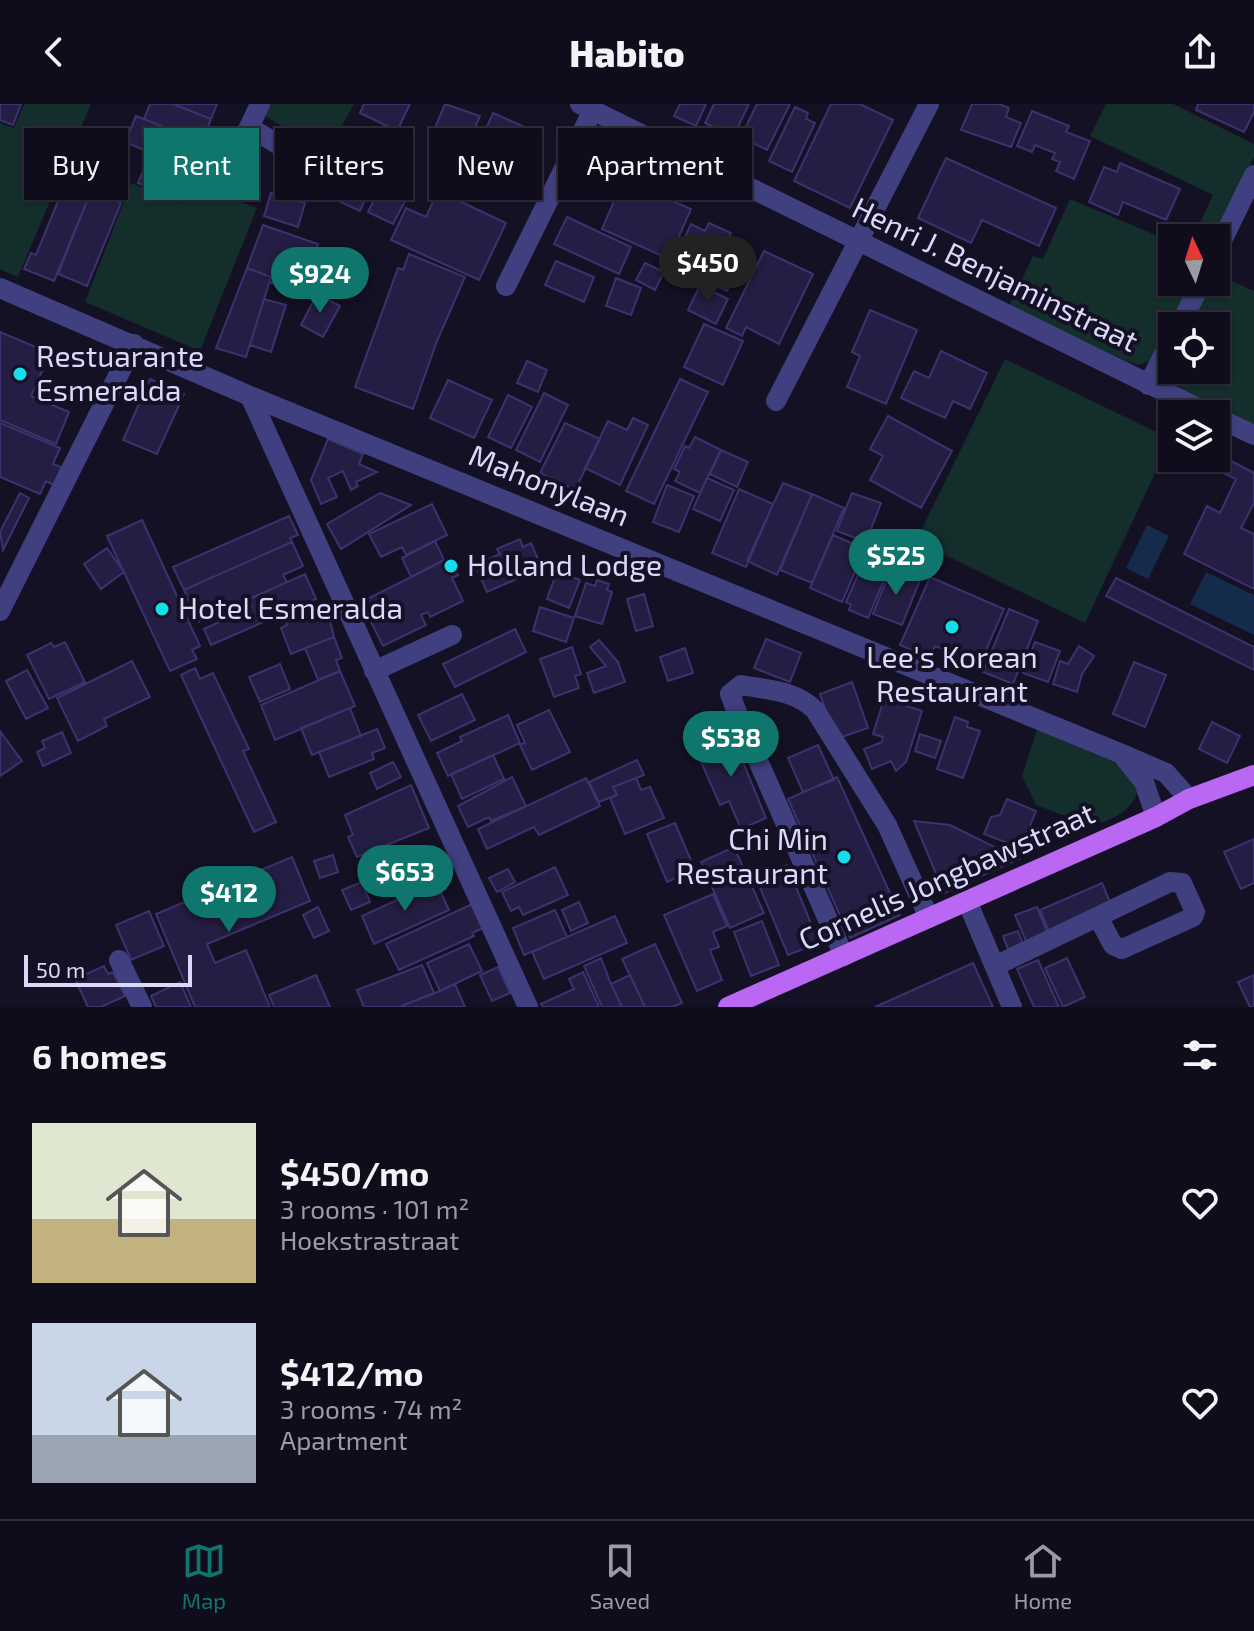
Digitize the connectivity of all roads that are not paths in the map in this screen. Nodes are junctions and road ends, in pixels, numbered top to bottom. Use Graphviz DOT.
graph roads {
  1 [pos="260,104"];
  2 [pos="929,104"];
  3 [pos="587,107"];
  4 [pos="249,127"];
  5 [pos="275,144"];
  6 [pos="1254,175"];
  7 [pos="1230,224"];
  8 [pos="860,242"];
  9 [pos="506,286"];
  10 [pos="0,288"];
  11 [pos="134,344"];
  12 [pos="1158,366"];
  13 [pos="1148,385"];
  14 [pos="250,396"];
  15 [pos="1180,400"];
  16 [pos="776,401"];
  17 [pos="1230,424"];
  18 [pos="1254,435"];
  19 [pos="0,611"];
  20 [pos="452,635"];
  21 [pos="374,671"];
  22 [pos="1122,754"];
  23 [pos="1254,775"];
  24 [pos="1189,799"];
  25 [pos="1156,817"];
  26 [pos="967,901"];
  27 [pos="1098,917"];
  28 [pos="929,918"];
  29 [pos="844,956"];
  30 [pos="119,960"];
  31 [pos="995,966"];
  32 [pos="731,1006"];
  33 [pos="142,1007"];
  34 [pos="528,1007"];
  35 [pos="1012,1007"];
  1 -- 4 [label="street"];
  2 -- 8 [label="street"];
  3 -- 8 [label="street, Henri J. Benjaminstraat"];
  3 -- 9 [label="street"];
  4 -- 5 [label="street"];
  6 -- 7 [label="street"];
  8 -- 13 [label="street, Henri J. Benjaminstraat"];
  8 -- 16 [label="street"];
  10 -- 11 [label="street, Mahonylaan"];
  11 -- 14 [label="street, Mahonylaan"];
  11 -- 19 [label="street"];
  12 -- 13 [label="street"];
  13 -- 15 [label="street, Henri J. Benjaminstraat"];
  14 -- 21 [label="street"];
  14 -- 22 [label="street, Mahonylaan"];
  17 -- 18 [label="street"];
  20 -- 21 [label="street"];
  21 -- 34 [label="street"];
  22 -- 24 [label="street, Mahonylaan"];
  22 -- 25 [label="street"];
  23 -- 24 [label="main road, Cornelis Jongbawstraat"];
  24 -- 25 [label="main road, Cornelis Jongbawstraat"];
  25 -- 26 [label="main road, Cornelis Jongbawstraat"];
  26 -- 28 [label="main road, Cornelis Jongbawstraat"];
  26 -- 31 [label="street"];
  27 -- 31 [label="street"];
  28 -- 29 [label="main road, Cornelis Jongbawstraat"];
  28 -- 29 [label="street"];
  29 -- 32 [label="main road, Cornelis Jongbawstraat"];
  30 -- 33 [label="street"];
  31 -- 35 [label="street"];
}
